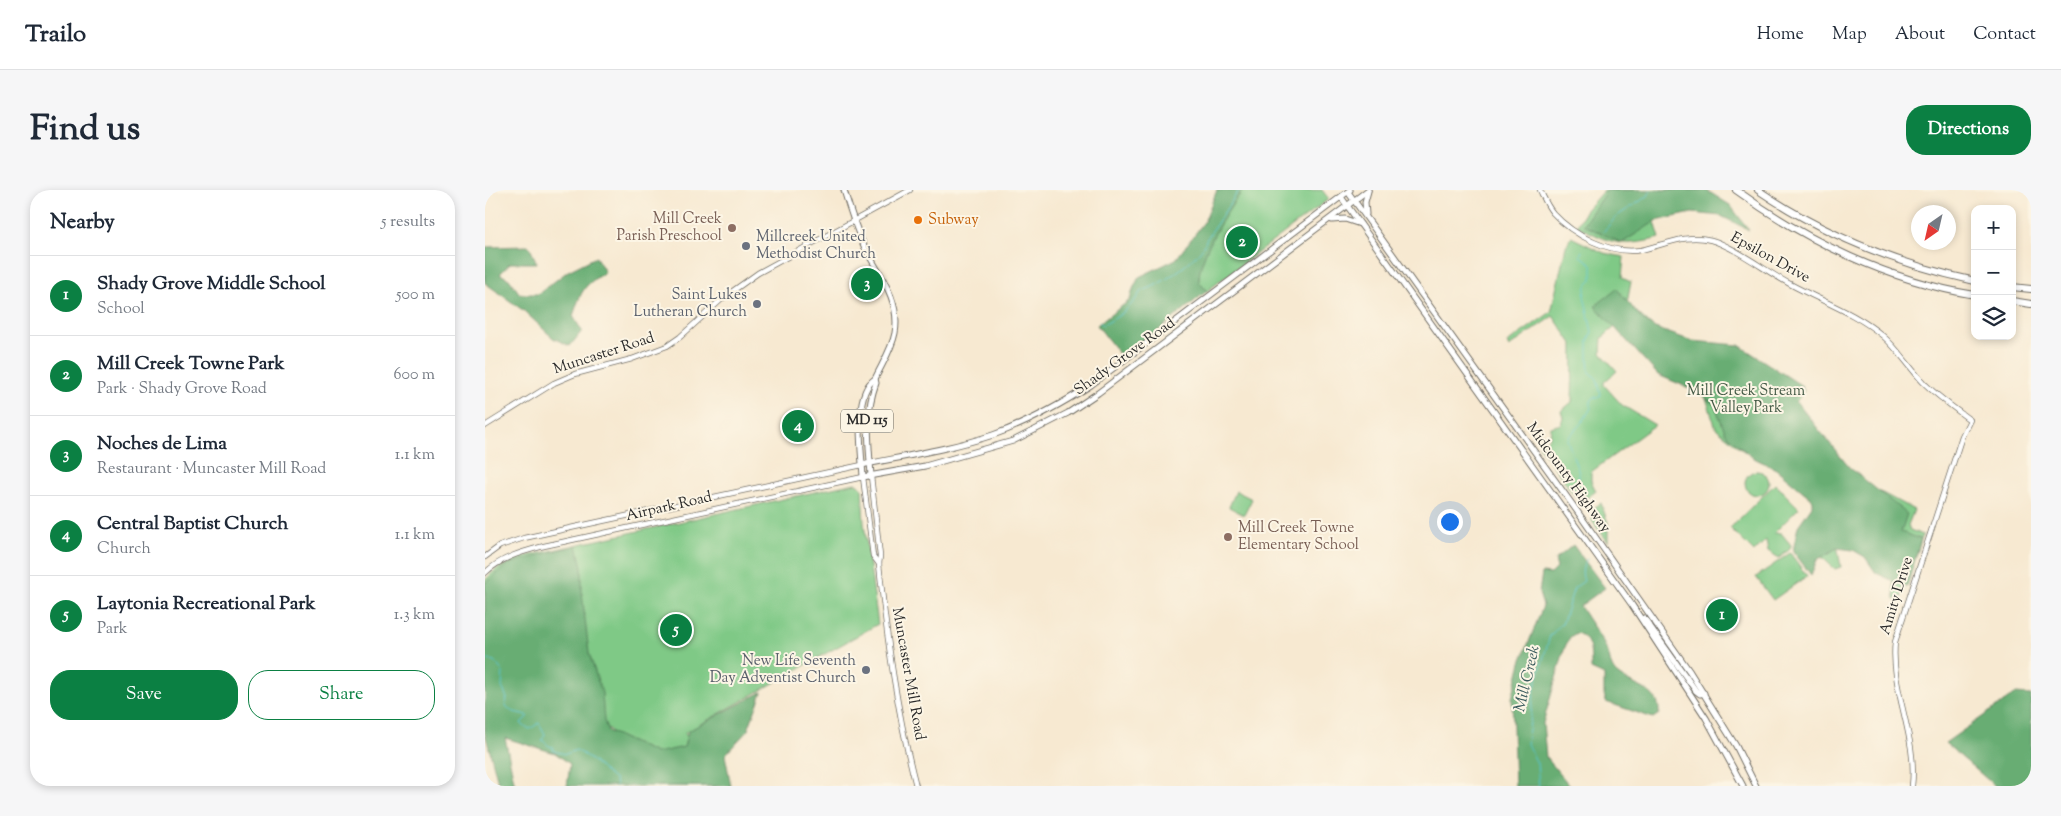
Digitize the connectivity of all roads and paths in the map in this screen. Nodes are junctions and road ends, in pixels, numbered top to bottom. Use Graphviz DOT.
graph roads {
  1 [pos="844,190"];
  2 [pos="910,190"];
  3 [pos="1369,190"];
  4 [pos="1540,190"];
  5 [pos="1736,190"];
  6 [pos="1759,190"];
  7 [pos="1349,191"];
  8 [pos="1341,197"];
  9 [pos="1355,201"];
  10 [pos="1348,206"];
  11 [pos="1368,219"];
  12 [pos="1329,220"];
  13 [pos="854,222"];
  14 [pos="1361,225"];
  15 [pos="1971,280"];
  16 [pos="2016,287"];
  17 [pos="2031,289"];
  18 [pos="1971,294"];
  19 [pos="2016,302"];
  20 [pos="2031,304"];
  21 [pos="875,379"];
  22 [pos="1970,420"];
  23 [pos="485,426"];
  24 [pos="870,463"];
  25 [pos="862,465"];
  26 [pos="871,476"];
  27 [pos="863,477"];
  28 [pos="485,557"];
  29 [pos="879,564"];
  30 [pos="485,573"];
  31 [pos="1632,605"];
  32 [pos="1704,693"];
  33 [pos="916,786"];
  34 [pos="1743,786"];
  35 [pos="1756,786"];
  36 [pos="1912,786"];
  1 -- 13 [label="main road, Muncaster Mill Road / MD 115"];
  2 -- 13 [label="street, Muncaster Road"];
  3 -- 9 [label="main road, Shady Grove Road"];
  3 -- 11 [label="main road"];
  4 -- 22 [label="street, Epsilon Drive"];
  5 -- 18 [label="highway"];
  6 -- 15 [label="highway"];
  7 -- 8 [label="main road, Shady Grove Road"];
  7 -- 9 [label="main road, Midcounty Highway"];
  8 -- 10 [label="main road, Midcounty Highway"];
  8 -- 24 [label="main road, Shady Grove Road"];
  9 -- 10 [label="main road, Shady Grove Road"];
  9 -- 11 [label="main road, Midcounty Highway"];
  10 -- 12 [label="main road, Shady Grove Road"];
  10 -- 14 [label="main road, Midcounty Highway"];
  11 -- 32 [label="main road, Midcounty Highway"];
  12 -- 14 [label="main road"];
  12 -- 26 [label="main road, Shady Grove Road"];
  13 -- 21 [label="main road, Muncaster Mill Road / MD 115"];
  13 -- 23 [label="street, Muncaster Road"];
  14 -- 31 [label="main road, Midcounty Highway"];
  16 -- 17 [label="highway"];
  19 -- 20 [label="highway"];
  21 -- 24 [label="main road, Muncaster Mill Road / MD 115"];
  21 -- 25 [label="main road, Muncaster Mill Road / MD 115"];
  22 -- 36 [label="street, Amity Drive"];
  24 -- 25 [label="main road, Shady Grove Road"];
  24 -- 26 [label="main road, Muncaster Mill Road / MD 115"];
  25 -- 27 [label="main road, Muncaster Mill Road / MD 115"];
  25 -- 28 [label="street, Airpark Road"];
  26 -- 27 [label="main road, Shady Grove Road"];
  26 -- 29 [label="street, Muncaster Mill Road / MD 115"];
  27 -- 29 [label="street, Muncaster Mill Road / MD 115"];
  27 -- 30 [label="street, Airpark Road"];
  29 -- 33 [label="street, Muncaster Mill Road / MD 115"];
  31 -- 32 [label="main road"];
  31 -- 34 [label="main road, Midcounty Highway"];
  32 -- 35 [label="main road, Midcounty Highway"];
}
